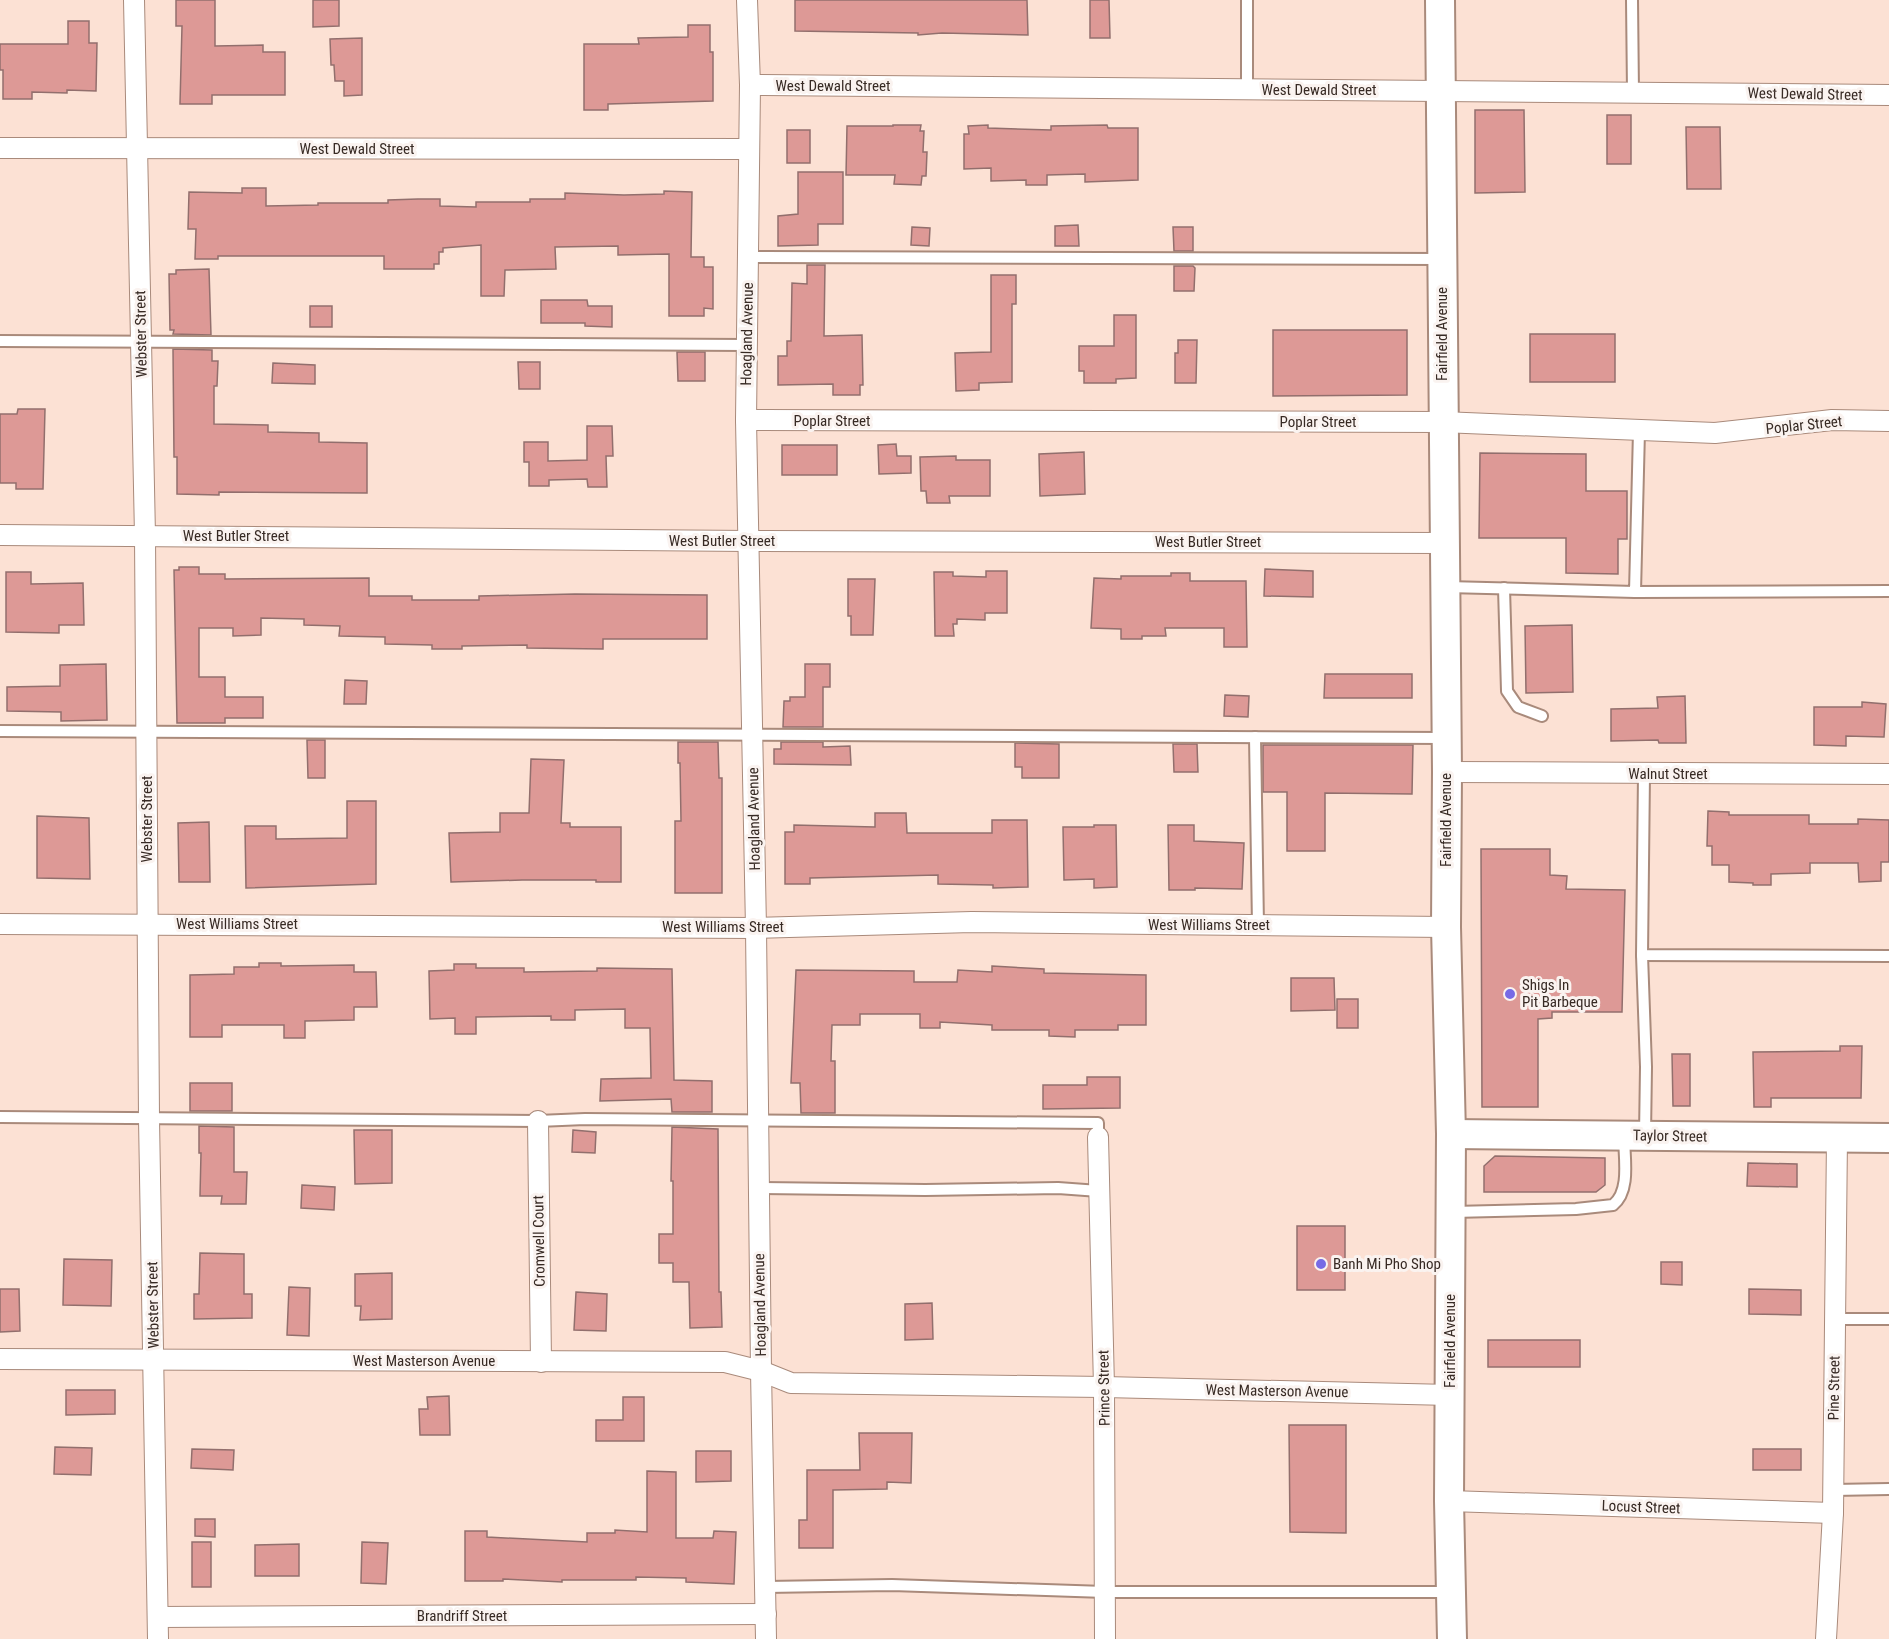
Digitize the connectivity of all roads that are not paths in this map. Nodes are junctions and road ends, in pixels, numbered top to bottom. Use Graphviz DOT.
graph roads {
  1 [pos="134,0"];
  2 [pos="747,0"];
  3 [pos="1247,0"];
  4 [pos="1440,0"];
  5 [pos="1632,0"];
  6 [pos="750,85"];
  7 [pos="1247,89"];
  8 [pos="1441,91"];
  9 [pos="1634,92"];
  10 [pos="1889,94"];
  11 [pos="0,148"];
  12 [pos="136,148"];
  13 [pos="749,149"];
  14 [pos="748,257"];
  15 [pos="1442,259"];
  16 [pos="0,341"];
  17 [pos="141,343"];
  18 [pos="747,345"];
  19 [pos="746,420"];
  20 [pos="1889,421"];
  21 [pos="1442,422"];
  22 [pos="1639,431"];
  23 [pos="0,535"];
  24 [pos="145,536"];
  25 [pos="749,541"];
  26 [pos="1443,543"];
  27 [pos="1444,587"];
  28 [pos="1504,588"];
  29 [pos="1889,591"];
  30 [pos="1635,592"];
  31 [pos="1542,716"];
  32 [pos="0,731"];
  33 [pos="146,732"];
  34 [pos="752,734"];
  35 [pos="1255,737"];
  36 [pos="1446,738"];
  37 [pos="1447,772"];
  38 [pos="1644,774"];
  39 [pos="1889,774"];
  40 [pos="0,924"];
  41 [pos="147,924"];
  42 [pos="1258,925"];
  43 [pos="1446,927"];
  44 [pos="756,928"];
  45 [pos="1642,955"];
  46 [pos="1889,957"];
  47 [pos="0,1117"];
  48 [pos="149,1119"];
  49 [pos="758,1120"];
  50 [pos="538,1121"];
  51 [pos="1451,1134"];
  52 [pos="1634,1136"];
  53 [pos="1098,1137"];
  54 [pos="1837,1137"];
  55 [pos="1889,1138"];
  56 [pos="759,1188"];
  57 [pos="1099,1191"];
  58 [pos="1451,1212"];
  59 [pos="1889,1319"];
  60 [pos="1835,1320"];
  61 [pos="0,1359"];
  62 [pos="154,1360"];
  63 [pos="541,1362"];
  64 [pos="761,1371"];
  65 [pos="1104,1387"];
  66 [pos="1450,1395"];
  67 [pos="1889,1489"];
  68 [pos="1833,1490"];
  69 [pos="1449,1501"];
  70 [pos="1833,1513"];
  71 [pos="766,1587"];
  72 [pos="1105,1592"];
  73 [pos="1451,1592"];
  74 [pos="766,1614"];
  75 [pos="158,1617"];
  76 [pos="158,1639"];
  77 [pos="766,1639"];
  78 [pos="1105,1639"];
  79 [pos="1452,1639"];
  80 [pos="1826,1639"];
  1 -- 12 [label="street, Webster Street"];
  2 -- 6 [label="street, Hoagland Avenue"];
  3 -- 7 [label="lane"];
  4 -- 8 [label="main road, Fairfield Avenue"];
  5 -- 9 [label="lane"];
  6 -- 7 [label="street, West Dewald Street"];
  6 -- 13 [label="street, Hoagland Avenue"];
  7 -- 8 [label="street, West Dewald Street"];
  8 -- 9 [label="street, West Dewald Street"];
  8 -- 15 [label="main road, Fairfield Avenue"];
  9 -- 10 [label="street, West Dewald Street"];
  11 -- 12 [label="street, West Dewald Street"];
  12 -- 13 [label="street, West Dewald Street"];
  12 -- 17 [label="street, Webster Street"];
  13 -- 14 [label="street, Hoagland Avenue"];
  14 -- 15 [label="lane"];
  14 -- 18 [label="street, Hoagland Avenue"];
  15 -- 21 [label="main road, Fairfield Avenue"];
  16 -- 17 [label="lane"];
  17 -- 18 [label="lane"];
  17 -- 24 [label="street, Webster Street"];
  18 -- 19 [label="street, Hoagland Avenue"];
  19 -- 21 [label="street, Poplar Street"];
  19 -- 25 [label="street, Hoagland Avenue"];
  20 -- 22 [label="street, Poplar Street"];
  21 -- 22 [label="street, Poplar Street"];
  21 -- 26 [label="main road, Fairfield Avenue"];
  22 -- 30 [label="lane"];
  23 -- 24 [label="street, West Butler Street"];
  24 -- 25 [label="street, West Butler Street"];
  24 -- 33 [label="street, Webster Street"];
  25 -- 26 [label="street, West Butler Street"];
  25 -- 34 [label="street, Hoagland Avenue"];
  26 -- 27 [label="main road, Fairfield Avenue"];
  27 -- 28 [label="lane"];
  27 -- 36 [label="main road, Fairfield Avenue"];
  28 -- 30 [label="lane"];
  28 -- 31 [label="lane"];
  29 -- 30 [label="lane"];
  32 -- 33 [label="lane"];
  33 -- 34 [label="lane"];
  33 -- 41 [label="street, Webster Street"];
  34 -- 35 [label="lane"];
  34 -- 44 [label="street, Hoagland Avenue"];
  35 -- 36 [label="lane"];
  35 -- 42 [label="lane"];
  36 -- 37 [label="main road, Fairfield Avenue"];
  37 -- 38 [label="street, Walnut Street"];
  37 -- 43 [label="main road, Fairfield Avenue"];
  38 -- 39 [label="street, Walnut Street"];
  38 -- 45 [label="lane"];
  40 -- 41 [label="street, West Williams Street"];
  41 -- 44 [label="street, West Williams Street"];
  41 -- 48 [label="street, Webster Street"];
  42 -- 43 [label="street, West Williams Street"];
  42 -- 44 [label="street, West Williams Street"];
  43 -- 51 [label="main road, Fairfield Avenue"];
  44 -- 49 [label="street, Hoagland Avenue"];
  45 -- 46 [label="lane"];
  45 -- 52 [label="lane"];
  47 -- 48 [label="lane"];
  48 -- 50 [label="lane"];
  48 -- 62 [label="street, Webster Street"];
  49 -- 50 [label="lane"];
  49 -- 53 [label="lane"];
  49 -- 56 [label="street, Hoagland Avenue"];
  50 -- 63 [label="street, Cromwell Court"];
  51 -- 52 [label="main road, Taylor Street"];
  51 -- 58 [label="main road, Fairfield Avenue"];
  52 -- 54 [label="main road, Taylor Street"];
  52 -- 58 [label="lane"];
  53 -- 57 [label="street, Prince Street"];
  54 -- 55 [label="main road, Taylor Street"];
  54 -- 60 [label="street, Pine Street"];
  56 -- 57 [label="lane"];
  56 -- 64 [label="street, Hoagland Avenue"];
  57 -- 65 [label="street, Prince Street"];
  58 -- 66 [label="main road, Fairfield Avenue"];
  59 -- 60 [label="lane"];
  60 -- 68 [label="street, Pine Street"];
  61 -- 62 [label="street, West Masterson Avenue"];
  62 -- 63 [label="street, West Masterson Avenue"];
  62 -- 75 [label="street, Webster Street"];
  63 -- 64 [label="street, West Masterson Avenue"];
  64 -- 65 [label="street, West Masterson Avenue"];
  64 -- 71 [label="street, Hoagland Avenue"];
  65 -- 66 [label="street, West Masterson Avenue"];
  65 -- 72 [label="street, Prince Street"];
  66 -- 69 [label="main road, Fairfield Avenue"];
  67 -- 68 [label="lane"];
  68 -- 70 [label="street, Pine Street"];
  69 -- 70 [label="street, Locust Street"];
  69 -- 73 [label="main road, Fairfield Avenue"];
  70 -- 80 [label="street, Pine Street"];
  71 -- 72 [label="lane"];
  71 -- 74 [label="street, Hoagland Avenue"];
  72 -- 73 [label="lane"];
  72 -- 78 [label="street, Prince Street"];
  73 -- 79 [label="main road, Fairfield Avenue"];
  74 -- 75 [label="street, Brandriff Street"];
  74 -- 77 [label="street, Hoagland Avenue"];
  75 -- 76 [label="street, Webster Street"];
}
